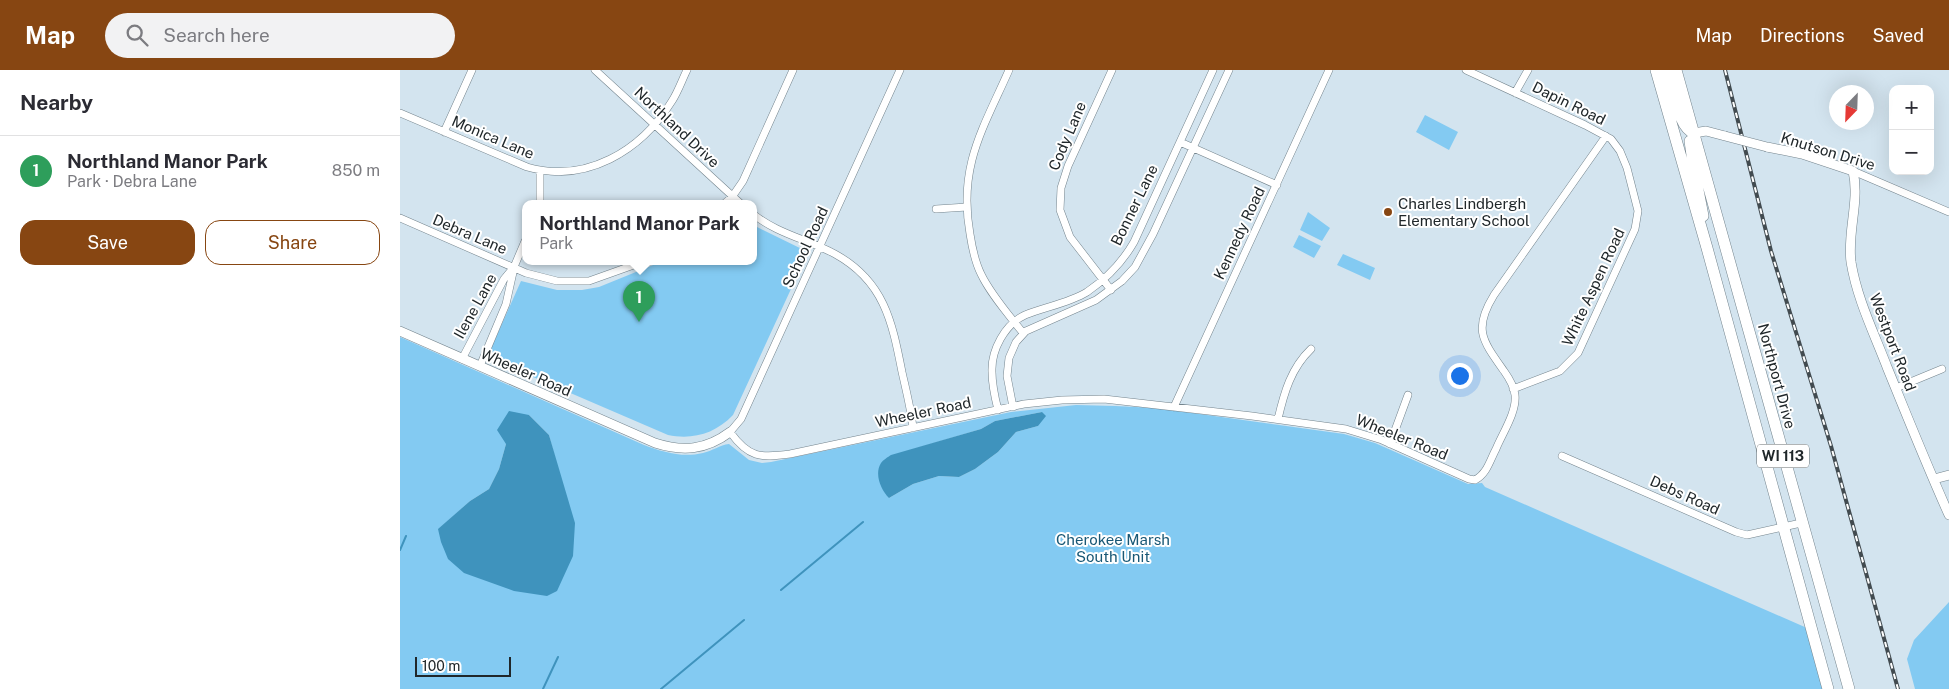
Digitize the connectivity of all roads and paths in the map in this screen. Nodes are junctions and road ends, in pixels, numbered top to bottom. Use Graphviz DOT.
graph roads {
  1 [pos="472,70"];
  2 [pos="595,70"];
  3 [pos="687,70"];
  4 [pos="793,70"];
  5 [pos="900,70"];
  6 [pos="1009,70"];
  7 [pos="1112,70"];
  8 [pos="1213,70"];
  9 [pos="1229,70"];
  10 [pos="1329,70"];
  11 [pos="1466,70"];
  12 [pos="1528,70"];
  13 [pos="1656,70"];
  14 [pos="1666,70"];
  15 [pos="1676,70"];
  16 [pos="1515,93"];
  17 [pos="400,113"];
  18 [pos="654,124"];
  19 [pos="444,132"];
  20 [pos="1694,133"];
  21 [pos="1606,136"];
  22 [pos="1180,142"];
  23 [pos="1192,147"];
  24 [pos="540,170"];
  25 [pos="1853,171"];
  26 [pos="1277,184"];
  27 [pos="732,197"];
  28 [pos="540,200"];
  29 [pos="728,200"];
  30 [pos="736,200"];
  31 [pos="966,207"];
  32 [pos="936,209"];
  33 [pos="1949,212"];
  34 [pos="757,216"];
  35 [pos="400,218"];
  36 [pos="522,248"];
  37 [pos="820,248"];
  38 [pos="1707,248"];
  39 [pos="634,265"];
  40 [pos="514,267"];
  41 [pos="1102,280"];
  42 [pos="1111,290"];
  43 [pos="1015,322"];
  44 [pos="400,331"];
  45 [pos="1024,333"];
  46 [pos="1311,349"];
  47 [pos="462,359"];
  48 [pos="480,366"];
  49 [pos="1942,368"];
  50 [pos="1896,388"];
  51 [pos="1513,389"];
  52 [pos="1408,395"];
  53 [pos="1013,407"];
  54 [pos="1174,407"];
  55 [pos="998,410"];
  56 [pos="1278,419"];
  57 [pos="913,428"];
  58 [pos="730,432"];
  59 [pos="1390,444"];
  60 [pos="1562,456"];
  61 [pos="1949,475"];
  62 [pos="1934,479"];
  63 [pos="1949,515"];
  64 [pos="1802,523"];
  65 [pos="1783,528"];
  66 [pos="1828,689"];
  67 [pos="1849,689"];
  1 -- 19 [label="street"];
  2 -- 18 [label="street, Northland Drive"];
  3 -- 18 [label="street, Monica Lane"];
  4 -- 27 [label="street"];
  5 -- 37 [label="street, School Road"];
  6 -- 31 [label="street"];
  7 -- 41 [label="street, Cody Lane"];
  8 -- 22 [label="street, Bonner Lane"];
  9 -- 23 [label="street, Bonner Lane"];
  10 -- 26 [label="street, Kennedy Road"];
  11 -- 16 [label="street, Dapin Road"];
  12 -- 16 [label="street"];
  13 -- 38 [label="main road, WI 113"];
  14 -- 20 [label="main road"];
  15 -- 20 [label="main road, Northport Drive / WI 113"];
  16 -- 21 [label="street, Dapin Road"];
  17 -- 19 [label="street, Monica Lane"];
  18 -- 24 [label="street, Monica Lane"];
  18 -- 27 [label="street, Northland Drive"];
  19 -- 24 [label="street, Monica Lane"];
  20 -- 25 [label="street, Knutson Drive, bridge"];
  20 -- 38 [label="main road"];
  20 -- 64 [label="main road, Northport Drive / WI 113"];
  21 -- 51 [label="street"];
  21 -- 51 [label="street, White Aspen Road"];
  22 -- 23 [label="street"];
  22 -- 41 [label="street, Bonner Lane"];
  23 -- 26 [label="street"];
  23 -- 42 [label="street, Bonner Lane"];
  24 -- 28 [label="street"];
  25 -- 33 [label="street, Knutson Drive"];
  25 -- 50 [label="street, Westport Road"];
  26 -- 54 [label="street, Kennedy Road"];
  27 -- 29 [label="street"];
  27 -- 30 [label="street, Northland Drive"];
  31 -- 32 [label="street"];
  31 -- 43 [label="street"];
  34 -- 37 [label="street"];
  35 -- 40 [label="street, Debra Lane"];
  36 -- 40 [label="street, Ilene Lane"];
  37 -- 57 [label="street"];
  37 -- 58 [label="street, School Road"];
  38 -- 65 [label="main road, WI 113"];
  39 -- 40 [label="street, Debra Lane"];
  40 -- 47 [label="street, Ilene Lane"];
  40 -- 48 [label="street, Ilene Lane"];
  41 -- 42 [label="street, Cody Lane"];
  41 -- 43 [label="street, Bonner Lane"];
  42 -- 45 [label="street, Bonner Lane"];
  43 -- 45 [label="street"];
  43 -- 55 [label="street, Bonner Lane"];
  44 -- 47 [label="street, Wheeler Road"];
  45 -- 53 [label="street"];
  46 -- 56 [label="street"];
  47 -- 48 [label="street, Wheeler Road"];
  48 -- 58 [label="street, Wheeler Road"];
  49 -- 50 [label="street"];
  50 -- 62 [label="street, Westport Road"];
  51 -- 59 [label="street, Wheeler Road"];
  52 -- 59 [label="street"];
  53 -- 54 [label="street, Wheeler Road"];
  53 -- 55 [label="street, Wheeler Road"];
  54 -- 56 [label="street, Wheeler Road"];
  55 -- 57 [label="street, Wheeler Road"];
  56 -- 59 [label="street, Wheeler Road"];
  57 -- 58 [label="street, Wheeler Road"];
  60 -- 65 [label="street, Debs Road"];
  61 -- 62 [label="street"];
  62 -- 63 [label="street, Westport Road"];
  64 -- 65 [label="street, Debs Road"];
  64 -- 67 [label="main road, Northport Drive / WI 113"];
  65 -- 66 [label="main road, WI 113"];
}
